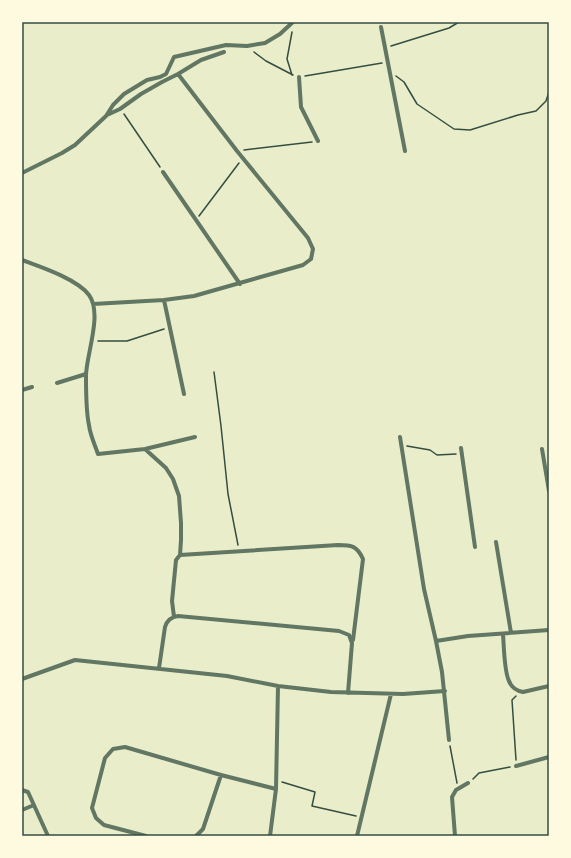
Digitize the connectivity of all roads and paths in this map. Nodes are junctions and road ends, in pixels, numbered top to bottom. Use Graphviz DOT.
graph roads {
  1 [pos="294,22"];
  2 [pos="459,22"];
  3 [pos="381,26"];
  4 [pos="293,28"];
  5 [pos="246,46"];
  6 [pos="385,48"];
  7 [pos="224,52"];
  8 [pos="388,62"];
  9 [pos="390,71"];
  10 [pos="178,74"];
  11 [pos="292,75"];
  12 [pos="160,77"];
  13 [pos="299,77"];
  14 [pos="162,82"];
  15 [pos="549,92"];
  16 [pos="120,109"];
  17 [pos="106,116"];
  18 [pos="318,141"];
  19 [pos="237,151"];
  20 [pos="405,151"];
  21 [pos="243,159"];
  22 [pos="163,172"];
  23 [pos="22,173"];
  24 [pos="197,220"];
  25 [pos="22,260"];
  26 [pos="240,284"];
  27 [pos="164,300"];
  28 [pos="94,304"];
  29 [pos="170,327"];
  30 [pos="92,341"];
  31 [pos="214,372"];
  32 [pos="86,374"];
  33 [pos="57,383"];
  34 [pos="32,387"];
  35 [pos="22,390"];
  36 [pos="184,394"];
  37 [pos="195,437"];
  38 [pos="400,437"];
  39 [pos="402,445"];
  40 [pos="461,448"];
  41 [pos="144,449"];
  42 [pos="542,449"];
  43 [pos="462,454"];
  44 [pos="549,491"];
  45 [pos="496,542"];
  46 [pos="475,547"];
  47 [pos="239,552"];
  48 [pos="180,555"];
  49 [pos="174,617"];
  50 [pos="549,630"];
  51 [pos="511,633"];
  52 [pos="503,634"];
  53 [pos="436,641"];
  54 [pos="352,642"];
  55 [pos="159,668"];
  56 [pos="22,679"];
  57 [pos="278,686"];
  58 [pos="549,686"];
  59 [pos="445,691"];
  60 [pos="520,692"];
  61 [pos="348,693"];
  62 [pos="391,694"];
  63 [pos="449,740"];
  64 [pos="549,757"];
  65 [pos="516,766"];
  66 [pos="221,775"];
  67 [pos="276,780"];
  68 [pos="468,783"];
  69 [pos="276,789"];
  70 [pos="458,789"];
  71 [pos="22,790"];
  72 [pos="34,805"];
  73 [pos="22,810"];
  74 [pos="362,817"];
  75 [pos="48,836"];
  76 [pos="146,836"];
  77 [pos="196,836"];
  78 [pos="270,836"];
  79 [pos="357,836"];
  80 [pos="455,836"];
  1 -- 5 [label="street"];
  2 -- 6 [label="path"];
  3 -- 6 [label="street"];
  4 -- 11 [label="path"];
  5 -- 11 [label="path"];
  5 -- 12 [label="street"];
  6 -- 8 [label="street"];
  7 -- 10 [label="street"];
  8 -- 9 [label="street"];
  8 -- 13 [label="path"];
  9 -- 15 [label="path"];
  9 -- 20 [label="street"];
  10 -- 14 [label="street"];
  10 -- 19 [label="street"];
  11 -- 13 [label="path"];
  12 -- 14 [label="street"];
  12 -- 17 [label="street"];
  13 -- 18 [label="street"];
  14 -- 16 [label="street"];
  16 -- 17 [label="street"];
  16 -- 22 [label="path"];
  17 -- 23 [label="street"];
  18 -- 19 [label="path"];
  19 -- 21 [label="street"];
  21 -- 24 [label="path"];
  21 -- 26 [label="street"];
  22 -- 24 [label="street"];
  24 -- 26 [label="street"];
  25 -- 28 [label="street"];
  26 -- 27 [label="street"];
  27 -- 28 [label="street"];
  27 -- 29 [label="street"];
  28 -- 30 [label="street"];
  29 -- 30 [label="path"];
  29 -- 36 [label="street"];
  30 -- 32 [label="street"];
  31 -- 47 [label="path"];
  32 -- 33 [label="street"];
  32 -- 41 [label="street"];
  34 -- 35 [label="street"];
  37 -- 41 [label="street"];
  38 -- 39 [label="street"];
  39 -- 43 [label="path"];
  39 -- 53 [label="street"];
  40 -- 43 [label="street"];
  41 -- 48 [label="street"];
  42 -- 44 [label="street"];
  43 -- 46 [label="street"];
  45 -- 51 [label="street"];
  47 -- 48 [label="street"];
  47 -- 54 [label="street"];
  48 -- 49 [label="street"];
  49 -- 54 [label="street"];
  49 -- 55 [label="street"];
  50 -- 51 [label="street"];
  51 -- 52 [label="street"];
  52 -- 53 [label="street"];
  52 -- 60 [label="street"];
  53 -- 59 [label="street"];
  54 -- 61 [label="street"];
  55 -- 56 [label="street"];
  55 -- 57 [label="street"];
  57 -- 61 [label="street"];
  57 -- 67 [label="street"];
  58 -- 60 [label="street"];
  59 -- 62 [label="street"];
  59 -- 63 [label="street"];
  60 -- 65 [label="path"];
  61 -- 62 [label="street"];
  62 -- 74 [label="street"];
  63 -- 70 [label="path"];
  64 -- 65 [label="street"];
  65 -- 68 [label="path"];
  66 -- 69 [label="street"];
  66 -- 76 [label="street"];
  66 -- 77 [label="street"];
  67 -- 69 [label="street"];
  67 -- 74 [label="path"];
  68 -- 70 [label="street"];
  69 -- 78 [label="street"];
  70 -- 80 [label="street"];
  71 -- 72 [label="street"];
  72 -- 73 [label="street"];
  72 -- 75 [label="street"];
  74 -- 79 [label="street"];
}
